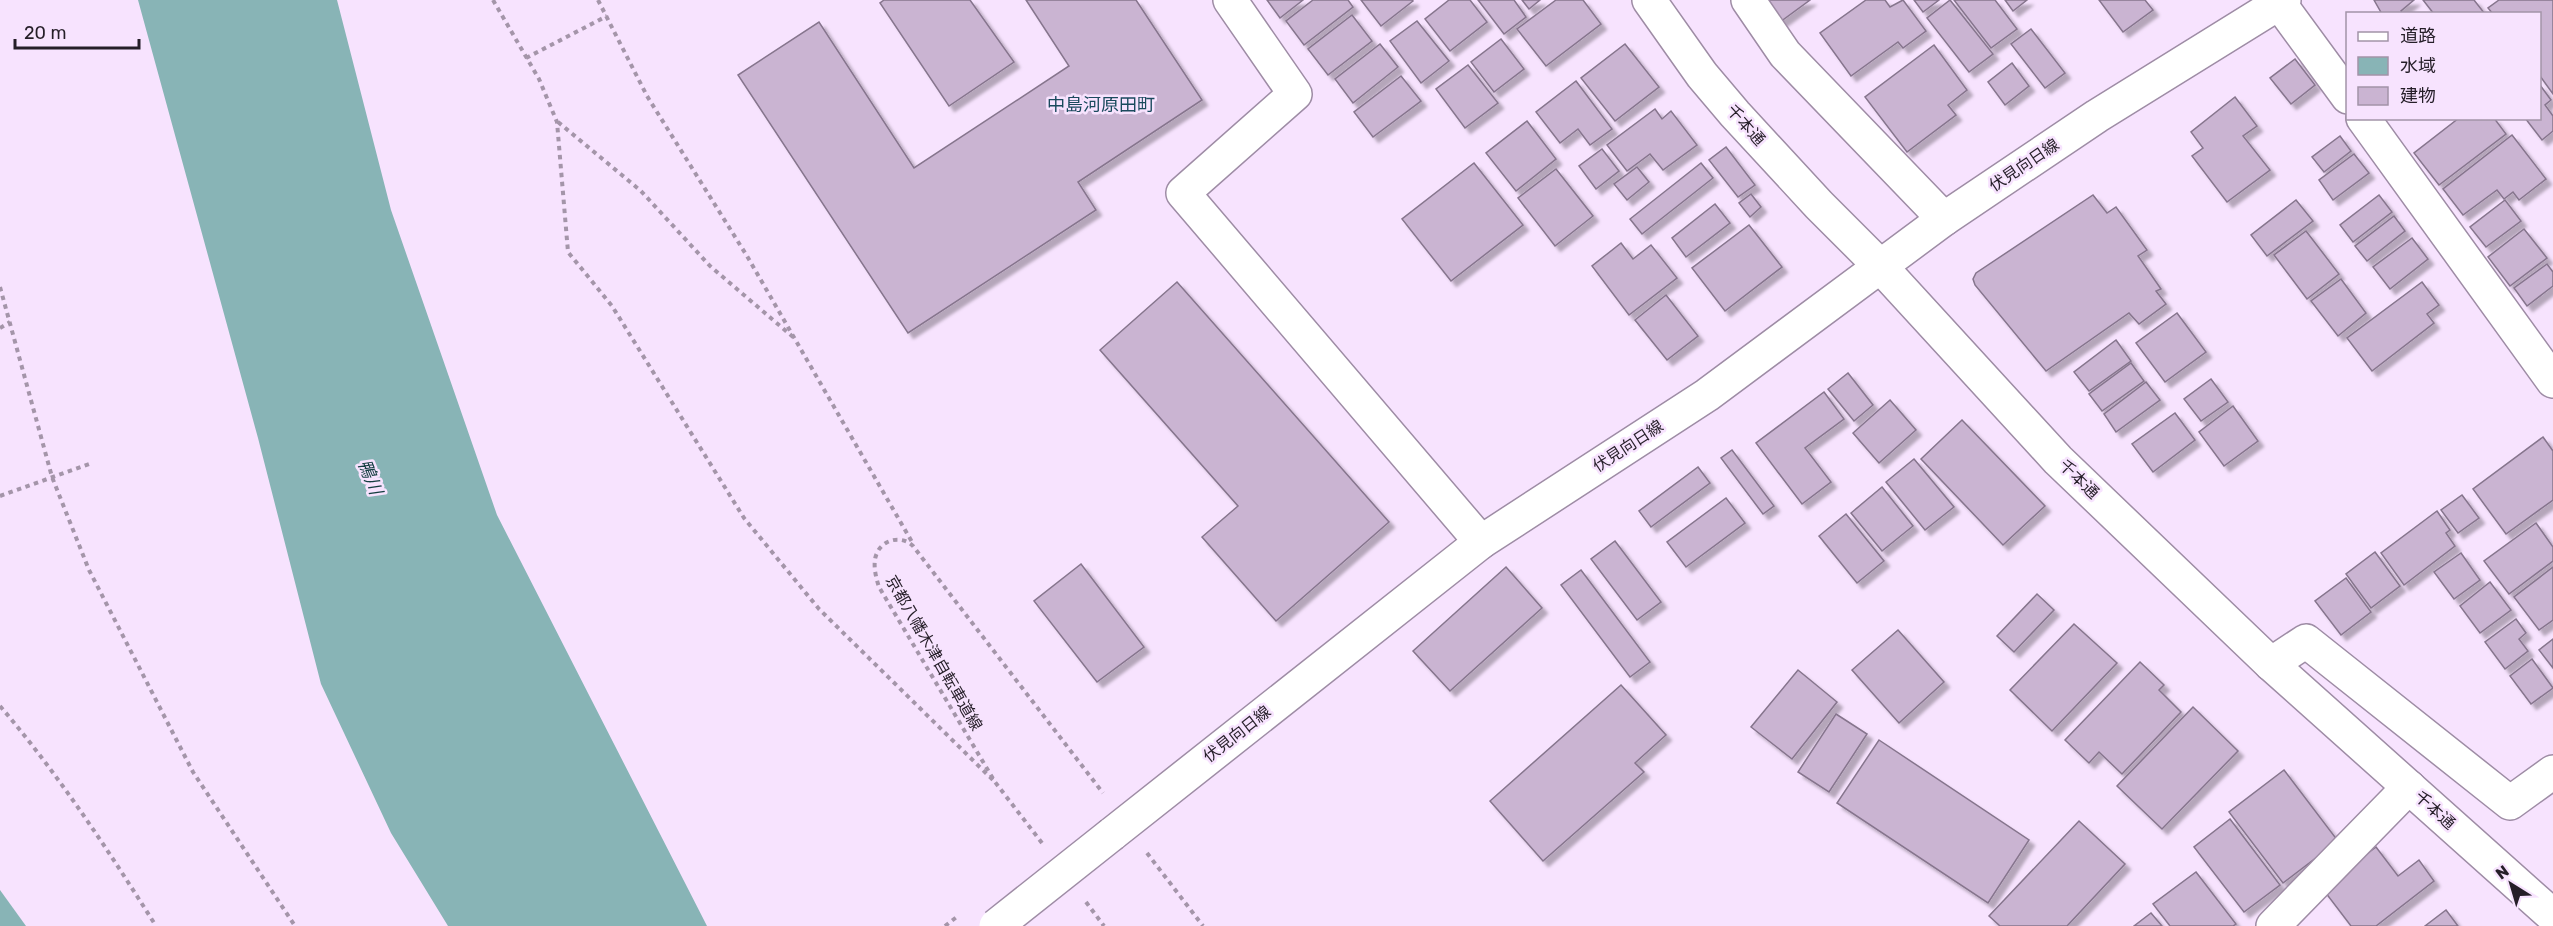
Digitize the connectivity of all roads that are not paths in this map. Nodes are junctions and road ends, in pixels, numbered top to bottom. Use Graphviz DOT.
graph roads {
  1 [pos="1230,0"];
  2 [pos="1649,0"];
  3 [pos="1748,0"];
  4 [pos="2280,1"];
  5 [pos="2346,94"];
  6 [pos="2364,120"];
  7 [pos="1944,219"];
  8 [pos="1881,267"];
  9 [pos="2553,381"];
  10 [pos="1481,542"];
  11 [pos="2271,664"];
  12 [pos="2553,772"];
  13 [pos="2409,787"];
  14 [pos="2547,918"];
  15 [pos="996,926"];
  16 [pos="2273,926"];
  1 -- 10 [label="street"];
  2 -- 8 [label="street, 千本通"];
  3 -- 7 [label="street"];
  4 -- 5 [label="street"];
  4 -- 7 [label="street, 伏見向日線"];
  6 -- 9 [label="street"];
  7 -- 8 [label="street, 伏見向日線"];
  8 -- 10 [label="street, 伏見向日線"];
  8 -- 11 [label="street, 千本通"];
  10 -- 15 [label="street, 伏見向日線, bridge"];
  11 -- 12 [label="street"];
  11 -- 13 [label="street, 千本通"];
  13 -- 14 [label="street, 千本通"];
  13 -- 16 [label="street"];
}
